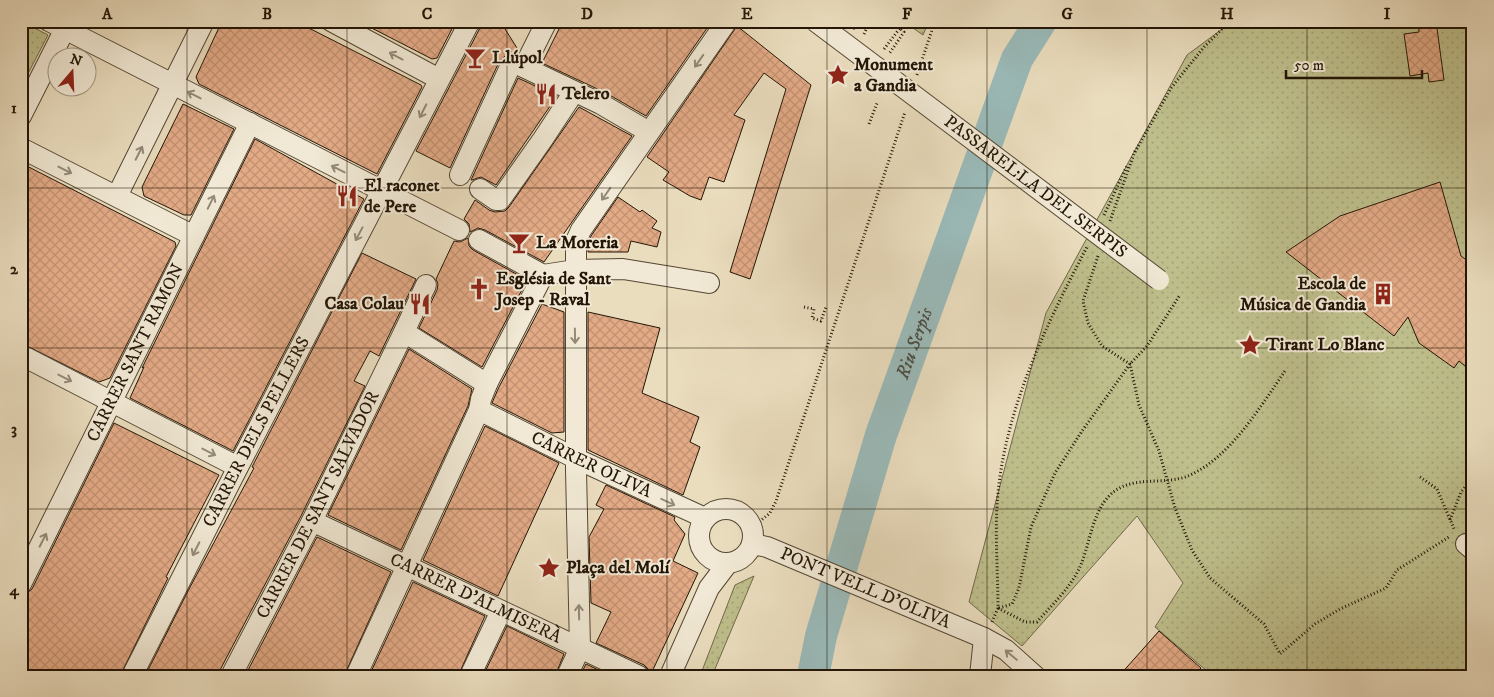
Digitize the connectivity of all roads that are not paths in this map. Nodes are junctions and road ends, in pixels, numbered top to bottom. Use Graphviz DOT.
graph roads {
  1 [pos="204,21"];
  2 [pos="316,21"];
  3 [pos="331,21"];
  4 [pos="470,21"];
  5 [pos="548,21"];
  6 [pos="727,21"];
  7 [pos="815,21"];
  8 [pos="61,24"];
  9 [pos="350,32"];
  10 [pos="517,67"];
  11 [pos="439,79"];
  12 [pos="173,85"];
  13 [pos="574,92"];
  14 [pos="21,116"];
  15 [pos="250,124"];
  16 [pos="649,132"];
  17 [pos="21,148"];
  18 [pos="460,175"];
  19 [pos="480,190"];
  20 [pos="382,191"];
  21 [pos="117,196"];
  22 [pos="139,201"];
  23 [pos="459,230"];
  24 [pos="196,233"];
  25 [pos="479,240"];
  26 [pos="575,270"];
  27 [pos="543,275"];
  28 [pos="1159,280"];
  29 [pos="709,283"];
  30 [pos="426,285"];
  31 [pos="404,332"];
  32 [pos="21,356"];
  33 [pos="487,384"];
  34 [pos="112,403"];
  35 [pos="479,410"];
  36 [pos="577,459"];
  37 [pos="238,467"];
  38 [pos="705,518"];
  39 [pos="312,521"];
  40 [pos="756,540"];
  41 [pos="706,555"];
  42 [pos="728,563"];
  43 [pos="407,567"];
  44 [pos="21,584"];
  45 [pos="709,588"];
  46 [pos="501,610"];
  47 [pos="984,638"];
  48 [pos="580,648"];
  49 [pos="132,676"];
  50 [pos="231,676"];
  51 [pos="356,676"];
  52 [pos="470,676"];
  53 [pos="567,676"];
  54 [pos="639,676"];
  55 [pos="670,676"];
  56 [pos="980,676"];
  57 [pos="1035,676"];
  1 -- 12 [label="street"];
  2 -- 9 [label="street"];
  3 -- 9 [label="street"];
  4 -- 11 [label="street, CARRER DELS PELLERS"];
  5 -- 10 [label="street"];
  6 -- 16 [label="street, one-way"];
  7 -- 28 [label="street, PASSAREL·LA DEL SERPIS, bridge"];
  8 -- 12 [label="street"];
  8 -- 14 [label="street"];
  11 -- 9 [label="street, one-way"];
  10 -- 13 [label="street"];
  10 -- 18 [label="street"];
  11 -- 20 [label="street, CARRER DELS PELLERS, one-way"];
  15 -- 12 [label="street, one-way"];
  21 -- 12 [label="street, one-way"];
  13 -- 16 [label="street"];
  13 -- 19 [label="street"];
  20 -- 15 [label="street, one-way"];
  24 -- 15 [label="street, CARRER SANT RAMON, one-way"];
  16 -- 26 [label="street, one-way"];
  17 -- 21 [label="street, one-way"];
  20 -- 23 [label="street"];
  20 -- 37 [label="street, CARRER DELS PELLERS, one-way"];
  21 -- 24 [label="street"];
  22 -- 24 [label="street"];
  24 -- 34 [label="street, CARRER SANT RAMON"];
  25 -- 27 [label="street"];
  26 -- 27 [label="street"];
  26 -- 29 [label="street"];
  26 -- 36 [label="street, one-way"];
  27 -- 33 [label="street"];
  30 -- 31 [label="street, CARRER DE SANT SALVADOR"];
  31 -- 33 [label="street"];
  31 -- 39 [label="street, CARRER DE SANT SALVADOR"];
  32 -- 34 [label="street, one-way"];
  33 -- 35 [label="street"];
  34 -- 37 [label="street, one-way"];
  44 -- 34 [label="street, CARRER SANT RAMON, one-way"];
  35 -- 36 [label="street, CARRER OLIVA"];
  35 -- 43 [label="street"];
  36 -- 38 [label="street, CARRER OLIVA, one-way"];
  48 -- 36 [label="street, one-way"];
  37 -- 49 [label="street, CARRER DELS PELLERS, one-way"];
  38 -- 40 [label="street"];
  38 -- 41 [label="street"];
  39 -- 43 [label="street, CARRER D'ALMISERÀ"];
  39 -- 50 [label="street, CARRER DE SANT SALVADOR"];
  40 -- 42 [label="street"];
  40 -- 47 [label="street, PONT VELL D’OLIVA"];
  41 -- 42 [label="street"];
  41 -- 45 [label="street"];
  42 -- 45 [label="street"];
  43 -- 46 [label="street, CARRER D'ALMISERÀ"];
  43 -- 51 [label="street"];
  45 -- 55 [label="street"];
  46 -- 48 [label="street, CARRER D'ALMISERÀ"];
  46 -- 52 [label="street"];
  47 -- 56 [label="street"];
  57 -- 47 [label="street, one-way"];
  48 -- 53 [label="street"];
  48 -- 54 [label="street, CARRER D'ALMISERÀ"];
}
